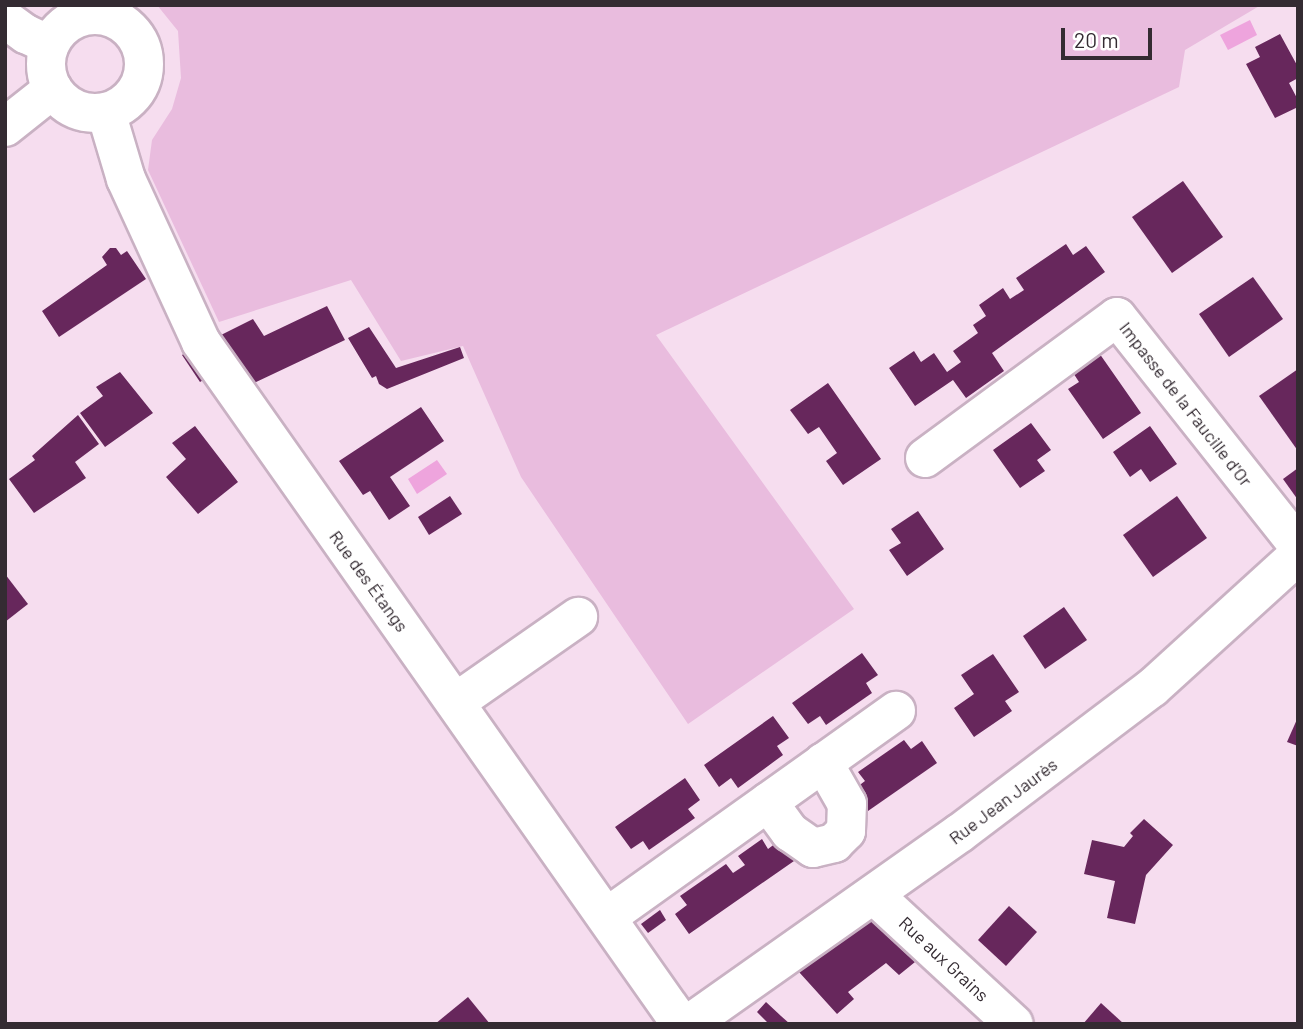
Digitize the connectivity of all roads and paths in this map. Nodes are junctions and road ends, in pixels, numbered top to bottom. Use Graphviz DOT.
graph roads {
  1 [pos="5,19"];
  2 [pos="50,44"];
  3 [pos="53,89"];
  4 [pos="106,112"];
  5 [pos="5,127"];
  6 [pos="925,458"];
  7 [pos="1298,545"];
  8 [pos="1298,555"];
  9 [pos="579,617"];
  10 [pos="456,702"];
  11 [pos="895,711"];
  12 [pos="823,762"];
  13 [pos="768,802"];
  14 [pos="874,895"];
  15 [pos="607,917"];
  16 [pos="733,1012"];
  17 [pos="681,1024"];
  18 [pos="689,1024"];
  19 [pos="1014,1024"];
  1 -- 2 [label="street"];
  2 -- 3 [label="street"];
  2 -- 4 [label="street"];
  3 -- 4 [label="street"];
  3 -- 5 [label="street"];
  4 -- 10 [label="street, Rue des Étangs"];
  6 -- 7 [label="street, Impasse de la Faucille d'Or"];
  8 -- 14 [label="street, Rue Jean Jaurès"];
  9 -- 10 [label="street"];
  10 -- 15 [label="street, Rue des Étangs"];
  11 -- 12 [label="street"];
  12 -- 13 [label="street"];
  12 -- 13 [label="street"];
  13 -- 15 [label="street"];
  14 -- 16 [label="street, Rue Jean Jaurès"];
  14 -- 19 [label="street, Rue aux Grains"];
  15 -- 17 [label="street, Rue des Étangs"];
  16 -- 18 [label="street, Rue Jean Jaurès"];
}
